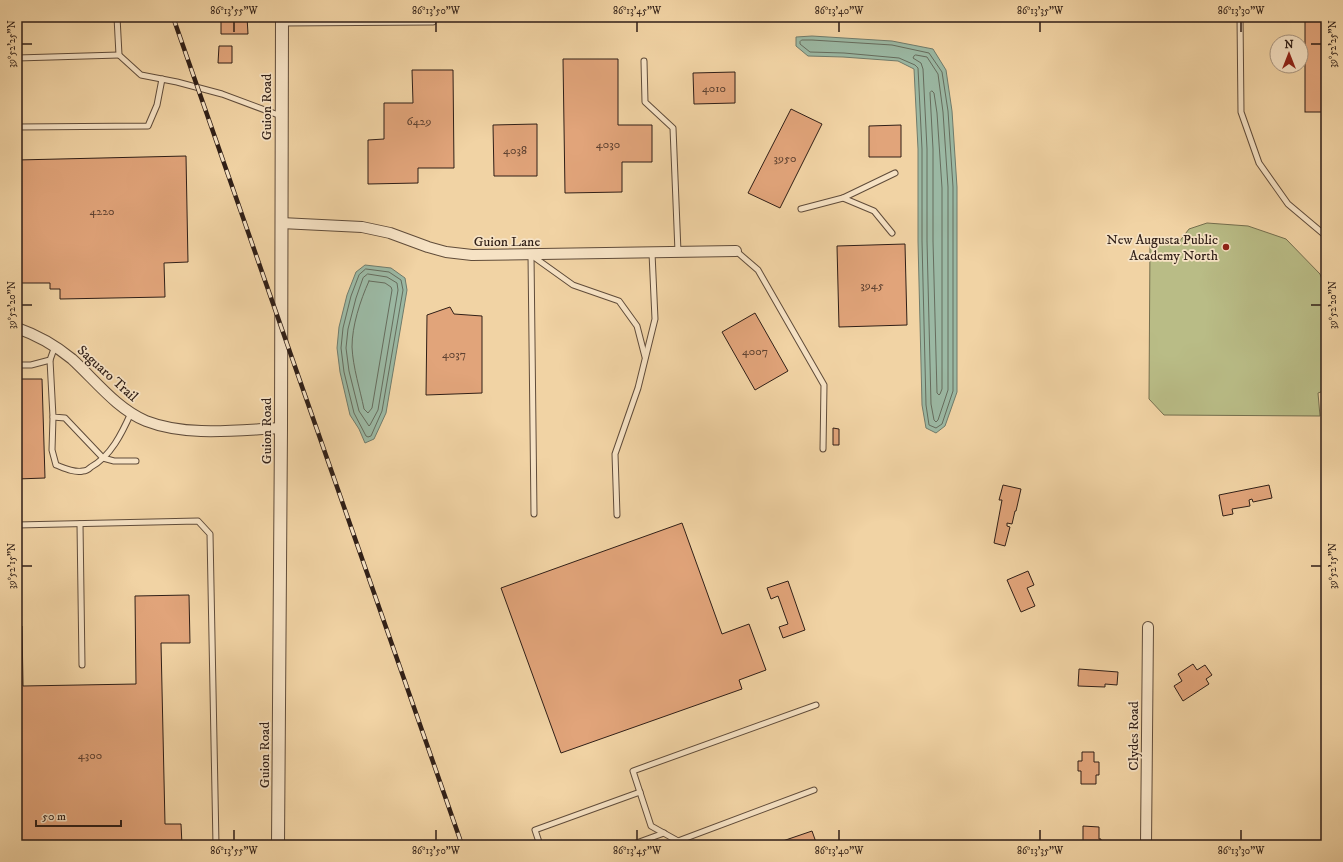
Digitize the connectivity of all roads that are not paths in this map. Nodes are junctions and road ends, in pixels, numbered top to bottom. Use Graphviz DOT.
graph roads {
  1 [pos="117,17"];
  2 [pos="1240,17"];
  3 [pos="282,20"];
  4 [pos="433,22"];
  5 [pos="119,55"];
  6 [pos="17,58"];
  7 [pos="644,62"];
  8 [pos="162,79"];
  9 [pos="281,116"];
  10 [pos="17,127"];
  11 [pos="895,173"];
  12 [pos="843,198"];
  13 [pos="800,209"];
  14 [pos="281,223"];
  15 [pos="892,234"];
  16 [pos="1326,236"];
  17 [pos="736,251"];
  18 [pos="678,252"];
  19 [pos="652,253"];
  20 [pos="531,255"];
  21 [pos="17,328"];
  22 [pos="55,346"];
  23 [pos="645,358"];
  24 [pos="50,360"];
  25 [pos="17,365"];
  26 [pos="131,413"];
  27 [pos="53,417"];
  28 [pos="281,428"];
  29 [pos="823,449"];
  30 [pos="104,458"];
  31 [pos="136,461"];
  32 [pos="534,514"];
  33 [pos="617,515"];
  34 [pos="80,524"];
  35 [pos="17,525"];
  36 [pos="1148,627"];
  37 [pos="82,665"];
  38 [pos="816,705"];
  39 [pos="814,790"];
  40 [pos="640,792"];
  41 [pos="664,833"];
  42 [pos="216,845"];
  43 [pos="278,845"];
  44 [pos="540,845"];
  45 [pos="631,845"];
  46 [pos="1146,845"];
  1 -- 5 [label="lane"];
  2 -- 16 [label="lane"];
  3 -- 4 [label="lane"];
  3 -- 9 [label="street, Guion Road"];
  5 -- 6 [label="lane"];
  5 -- 8 [label="lane"];
  7 -- 18 [label="lane"];
  8 -- 9 [label="lane"];
  8 -- 10 [label="lane"];
  9 -- 14 [label="street, Guion Road"];
  11 -- 12 [label="lane"];
  12 -- 13 [label="lane"];
  12 -- 15 [label="lane"];
  14 -- 20 [label="street, Guion Lane"];
  14 -- 28 [label="street, Guion Road"];
  17 -- 18 [label="street, Guion Lane"];
  17 -- 29 [label="lane"];
  18 -- 19 [label="street, Guion Lane"];
  19 -- 20 [label="street, Guion Lane"];
  19 -- 23 [label="lane"];
  20 -- 23 [label="lane"];
  20 -- 32 [label="lane"];
  21 -- 22 [label="street, Saguaro Trail"];
  22 -- 24 [label="lane"];
  22 -- 26 [label="street, Saguaro Trail"];
  23 -- 33 [label="lane"];
  24 -- 25 [label="lane"];
  24 -- 27 [label="lane"];
  26 -- 28 [label="street, Saguaro Trail"];
  26 -- 30 [label="lane"];
  27 -- 30 [label="lane"];
  27 -- 30 [label="lane"];
  28 -- 43 [label="street, Guion Road"];
  30 -- 31 [label="lane"];
  34 -- 35 [label="lane"];
  34 -- 37 [label="lane"];
  34 -- 42 [label="lane"];
  36 -- 46 [label="street, Clydes Road"];
  38 -- 40 [label="lane"];
  39 -- 41 [label="lane"];
  40 -- 41 [label="lane"];
  40 -- 44 [label="lane"];
  41 -- 45 [label="lane"];
}
